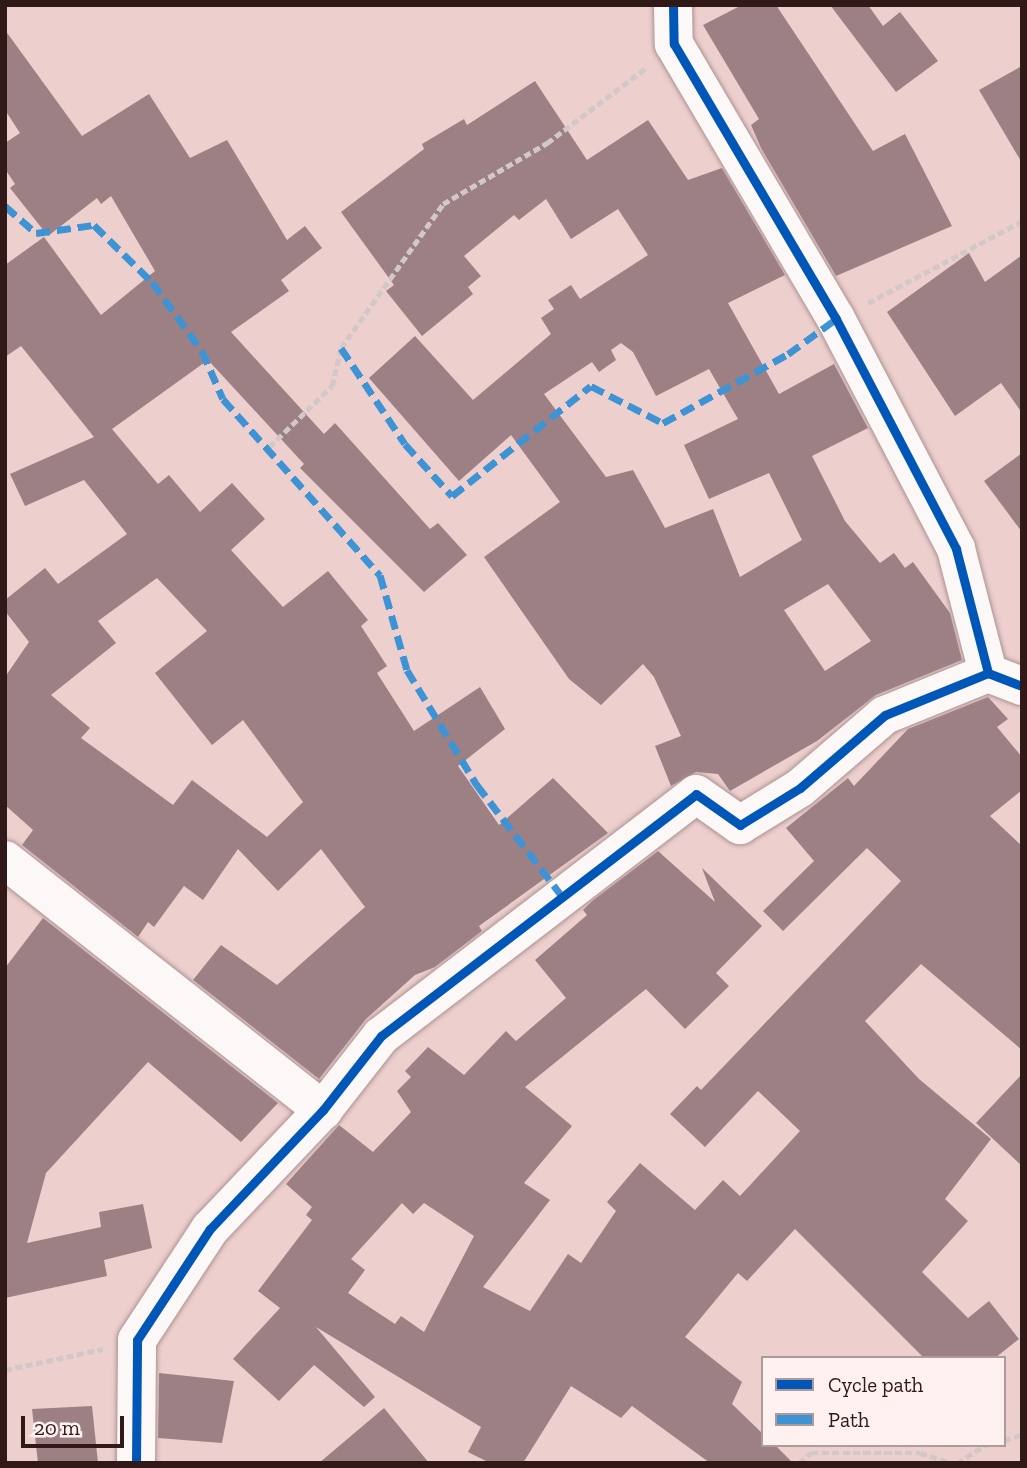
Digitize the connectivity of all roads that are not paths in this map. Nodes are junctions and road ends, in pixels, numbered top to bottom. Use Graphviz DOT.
graph roads {
  1 [pos="673,5"];
  2 [pos="1005,679"];
  3 [pos="5,860"];
  4 [pos="323,1110"];
  5 [pos="136,1463"];
  1 -- 2 [label="street"];
  2 -- 4 [label="street"];
  3 -- 4 [label="street"];
  4 -- 5 [label="street"];
}
